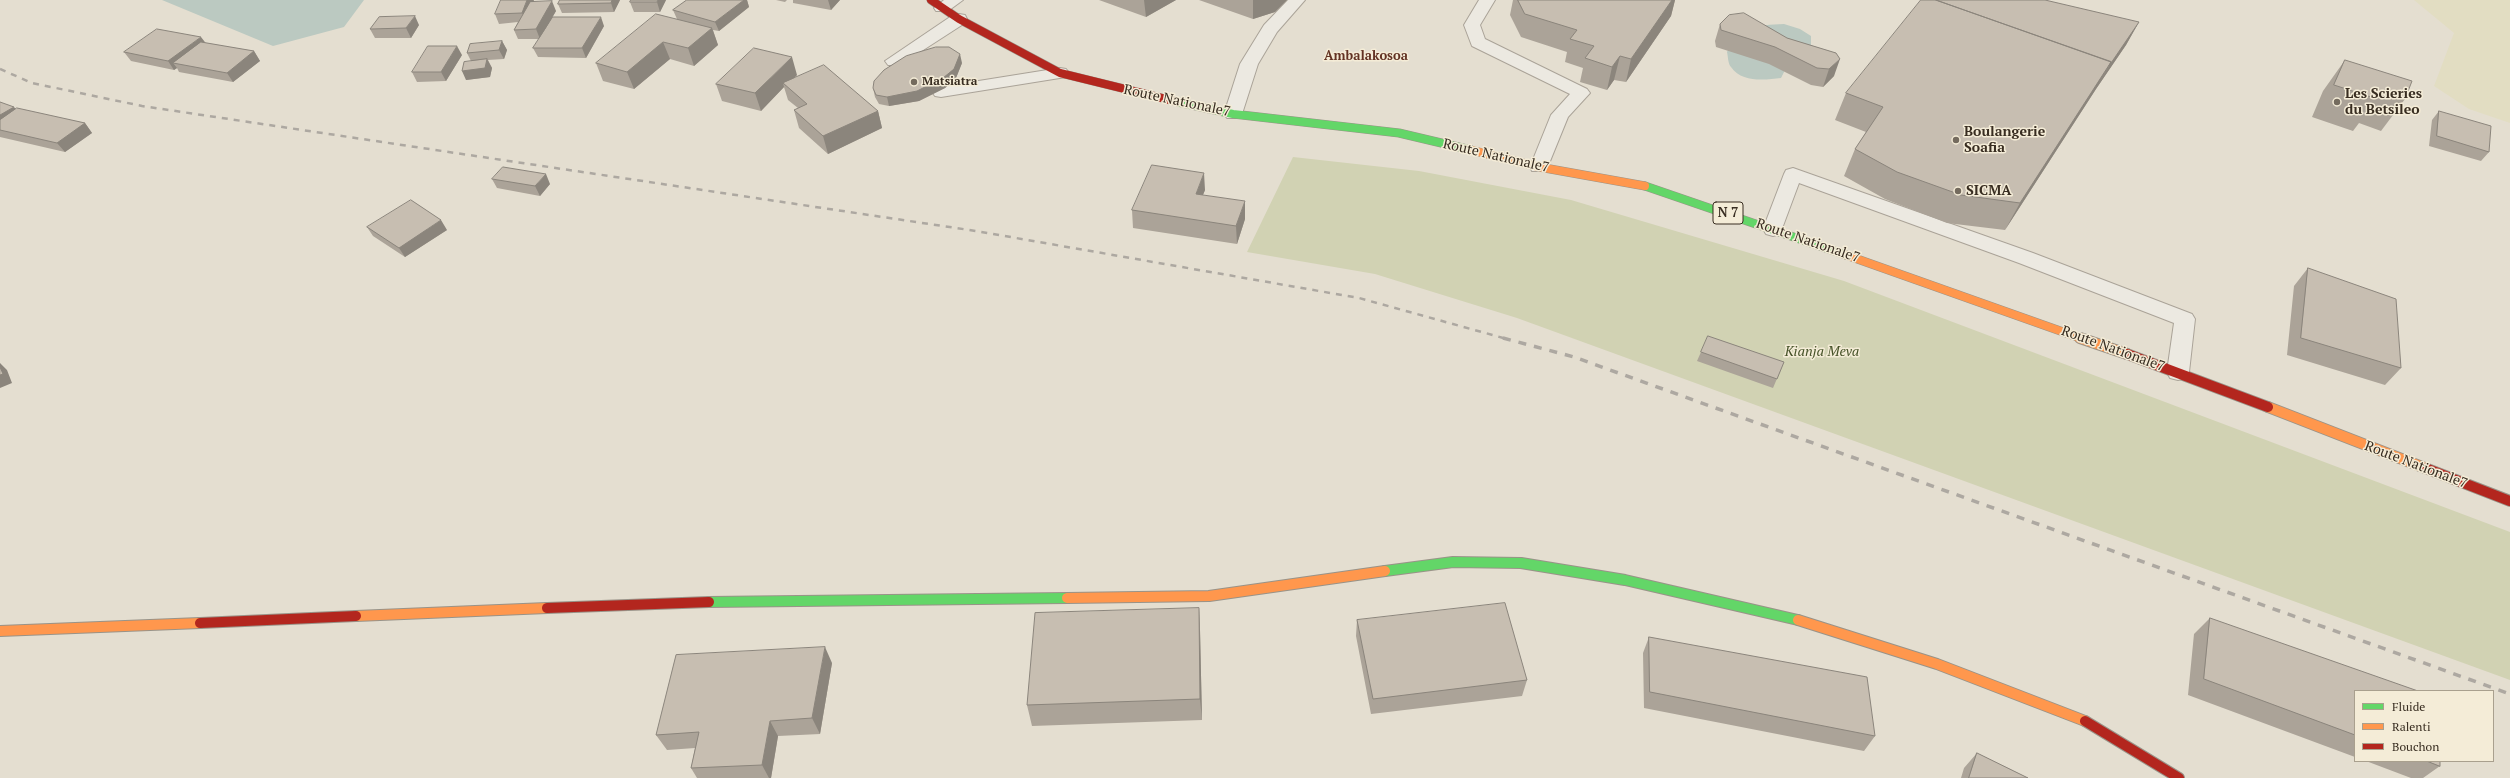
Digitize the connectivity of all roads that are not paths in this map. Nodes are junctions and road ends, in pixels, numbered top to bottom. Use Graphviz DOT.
graph roads {
  1 [pos="1297,0"];
  2 [pos="1487,0"];
  3 [pos="943,3"];
  4 [pos="959,19"];
  5 [pos="894,61"];
  6 [pos="1060,73"];
  7 [pos="941,92"];
  8 [pos="1234,114"];
  9 [pos="1539,167"];
  10 [pos="1773,228"];
  11 [pos="2178,372"];
  12 [pos="2510,501"];
  13 [pos="0,631"];
  14 [pos="2179,778"];
  1 -- 8 [label="lane"];
  2 -- 9 [label="lane"];
  3 -- 4 [label="street, Route Nationale7 / N 7"];
  4 -- 5 [label="lane"];
  4 -- 6 [label="street, Route Nationale7 / N 7"];
  6 -- 7 [label="lane"];
  6 -- 8 [label="street, Route Nationale7 / N 7"];
  8 -- 9 [label="street, Route Nationale7 / N 7"];
  9 -- 10 [label="street, Route Nationale7 / N 7"];
  10 -- 11 [label="street, Route Nationale7 / N 7"];
  10 -- 11 [label="lane"];
  11 -- 12 [label="street, Route Nationale7 / N 7"];
  13 -- 14 [label="street"];
}
